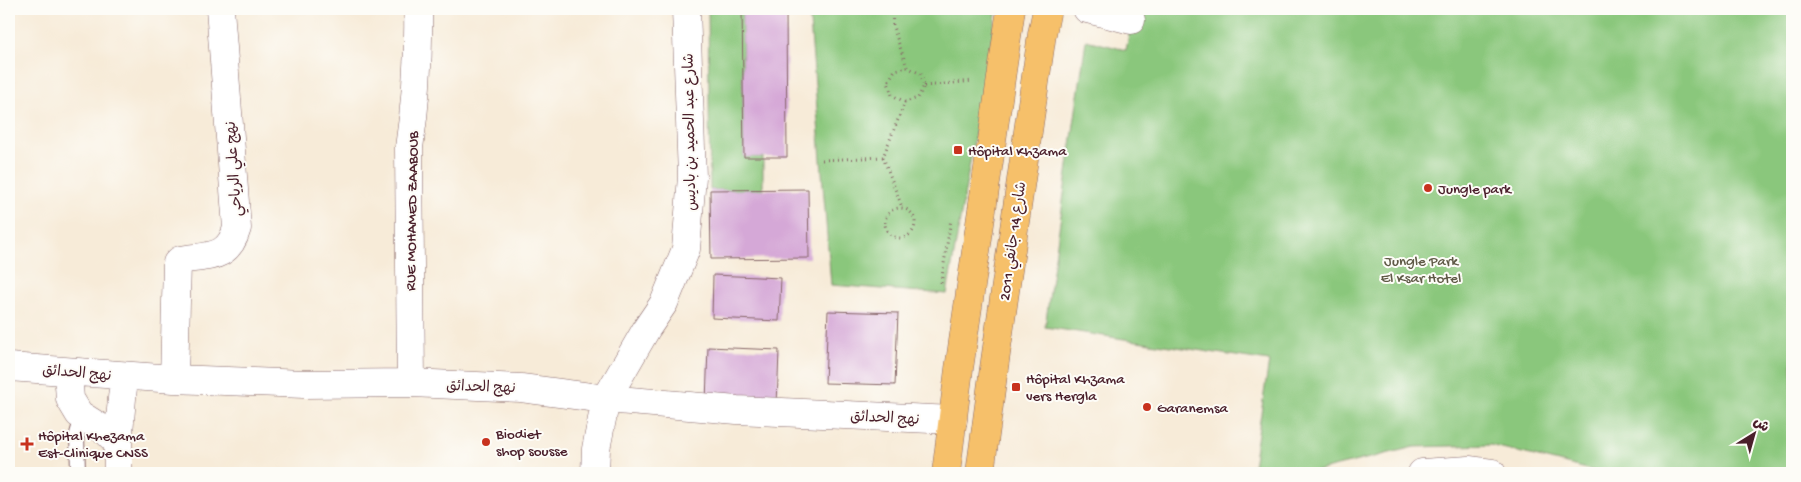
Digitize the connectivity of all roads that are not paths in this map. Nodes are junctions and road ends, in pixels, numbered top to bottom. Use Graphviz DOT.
graph roads {
  1 [pos="220,9"];
  2 [pos="418,9"];
  3 [pos="686,9"];
  4 [pos="1011,9"];
  5 [pos="1047,9"];
  6 [pos="1087,9"];
  7 [pos="1131,20"];
  8 [pos="9,367"];
  9 [pos="68,372"];
  10 [pos="124,376"];
  11 [pos="174,379"];
  12 [pos="411,383"];
  13 [pos="606,399"];
  14 [pos="79,414"];
  15 [pos="953,420"];
  16 [pos="118,443"];
  17 [pos="78,473"];
  18 [pos="118,473"];
  19 [pos="595,473"];
  20 [pos="946,473"];
  21 [pos="980,473"];
  22 [pos="1422,473"];
  23 [pos="1492,473"];
  1 -- 11 [label="street, نهج علي الرياحي"];
  2 -- 12 [label="street, RUE MOHAMED ZAABOUB"];
  3 -- 13 [label="street, شارع عبد الحميد بن باديس"];
  4 -- 15 [label="main road"];
  5 -- 21 [label="main road, شارع 14 جانفي 2011"];
  6 -- 7 [label="street"];
  8 -- 9 [label="street, نهج الحدائق"];
  9 -- 10 [label="street, نهج الحدائق"];
  9 -- 14 [label="street"];
  10 -- 11 [label="street, نهج الحدائق"];
  10 -- 16 [label="street"];
  11 -- 12 [label="street, نهج الحدائق"];
  12 -- 13 [label="street, نهج الحدائق"];
  13 -- 15 [label="street, نهج الحدائق"];
  13 -- 19 [label="street, شارع عبد الحميد بن باديس"];
  14 -- 16 [label="street"];
  14 -- 17 [label="lane"];
  15 -- 20 [label="main road"];
  16 -- 18 [label="street"];
  22 -- 23 [label="street"];
}
